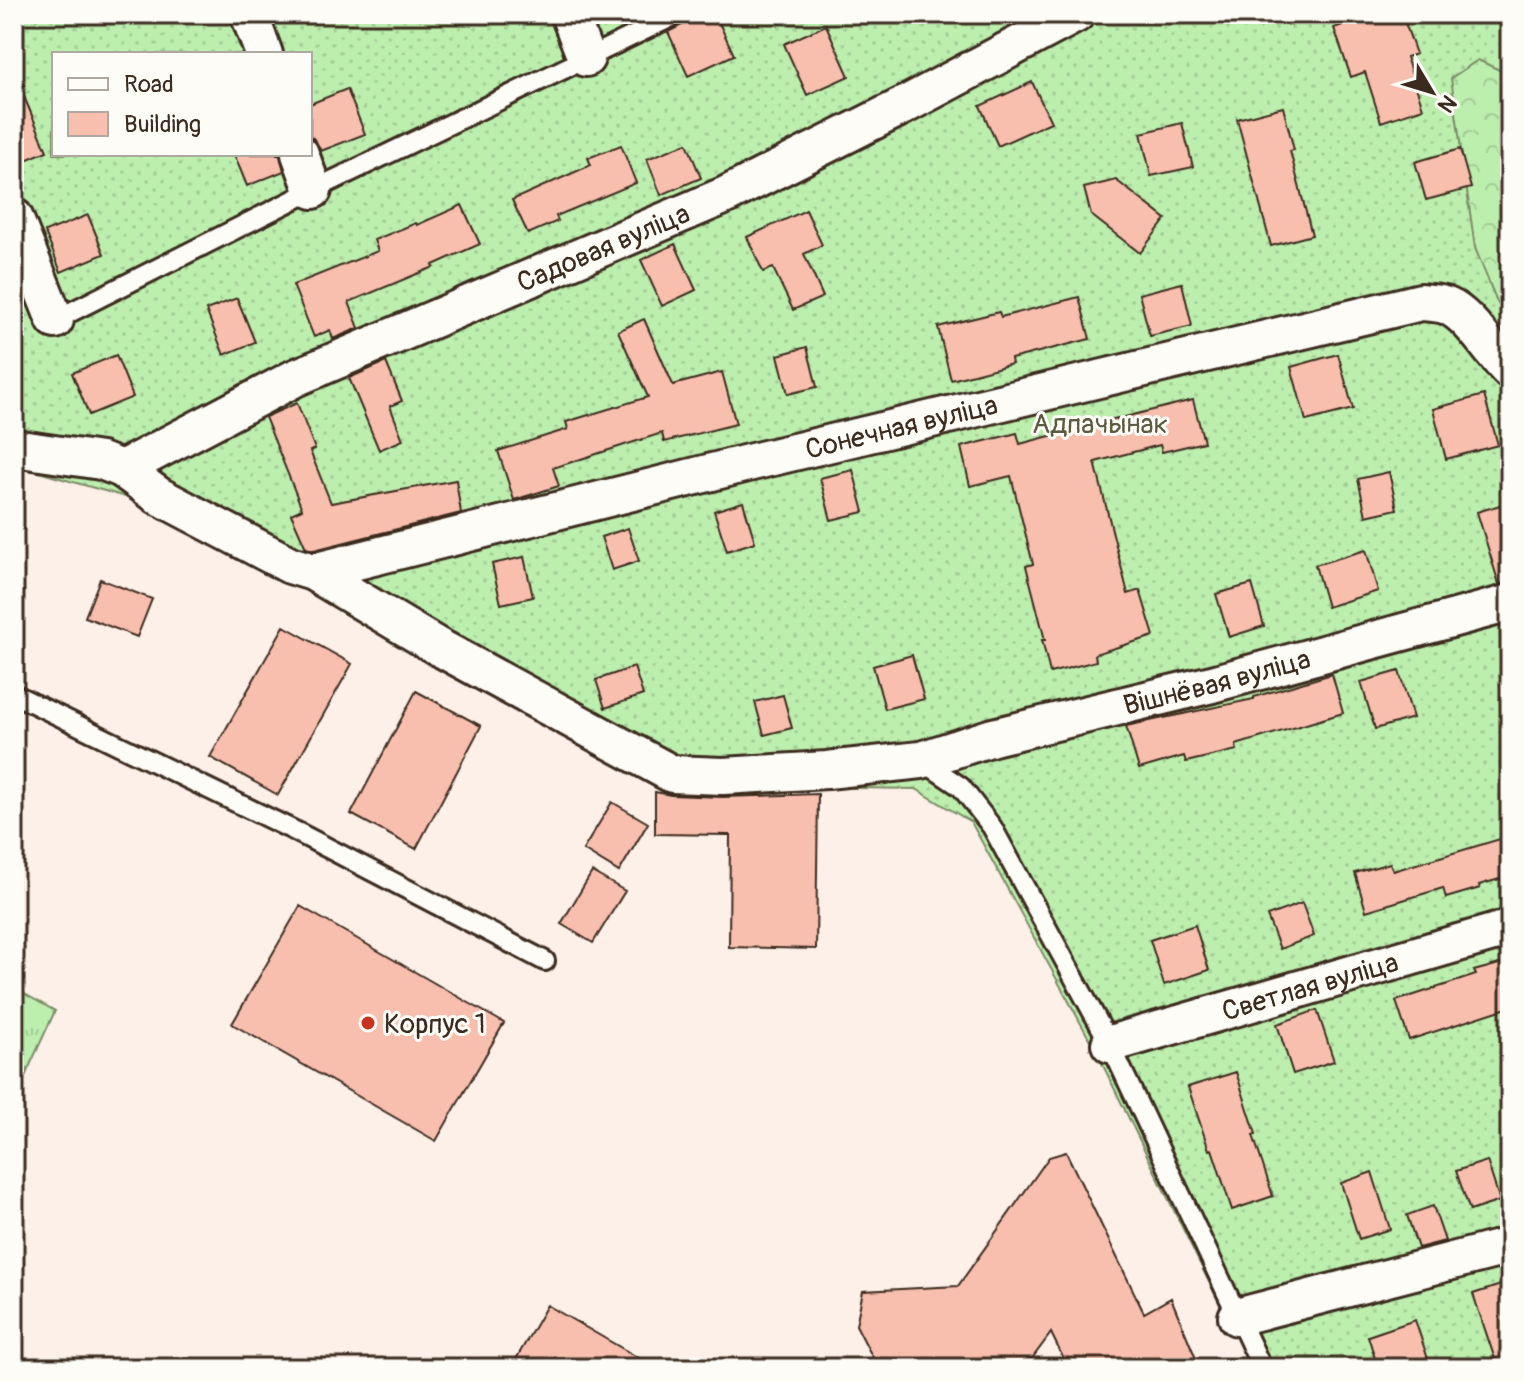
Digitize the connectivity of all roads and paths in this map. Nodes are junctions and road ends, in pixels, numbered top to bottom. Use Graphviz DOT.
graph roads {
  1 [pos="249,14"];
  2 [pos="569,14"];
  3 [pos="678,14"];
  4 [pos="1076,14"];
  5 [pos="263,52"];
  6 [pos="586,58"];
  7 [pos="301,156"];
  8 [pos="313,190"];
  9 [pos="14,217"];
  10 [pos="55,320"];
  11 [pos="1510,371"];
  12 [pos="14,448"];
  13 [pos="122,469"];
  14 [pos="313,572"];
  15 [pos="1510,603"];
  16 [pos="14,694"];
  17 [pos="921,760"];
  18 [pos="1510,928"];
  19 [pos="545,961"];
  20 [pos="1110,1044"];
  21 [pos="1510,1246"];
  22 [pos="1237,1317"];
  23 [pos="1262,1368"];
  1 -- 5 [label="street"];
  2 -- 6 [label="street"];
  3 -- 6 [label="lane"];
  4 -- 13 [label="street, Садовая вуліца"];
  6 -- 8 [label="lane"];
  7 -- 8 [label="street"];
  8 -- 10 [label="lane"];
  9 -- 10 [label="street"];
  11 -- 14 [label="street, Сонечная вуліца"];
  12 -- 13 [label="street"];
  13 -- 14 [label="street, Вішнёвая вуліца"];
  14 -- 17 [label="street, Вішнёвая вуліца"];
  15 -- 17 [label="street, Вішнёвая вуліца"];
  16 -- 19 [label="lane"];
  17 -- 20 [label="lane"];
  18 -- 20 [label="street, Светлая вуліца"];
  20 -- 22 [label="lane"];
  21 -- 22 [label="street"];
  22 -- 23 [label="lane"];
}
